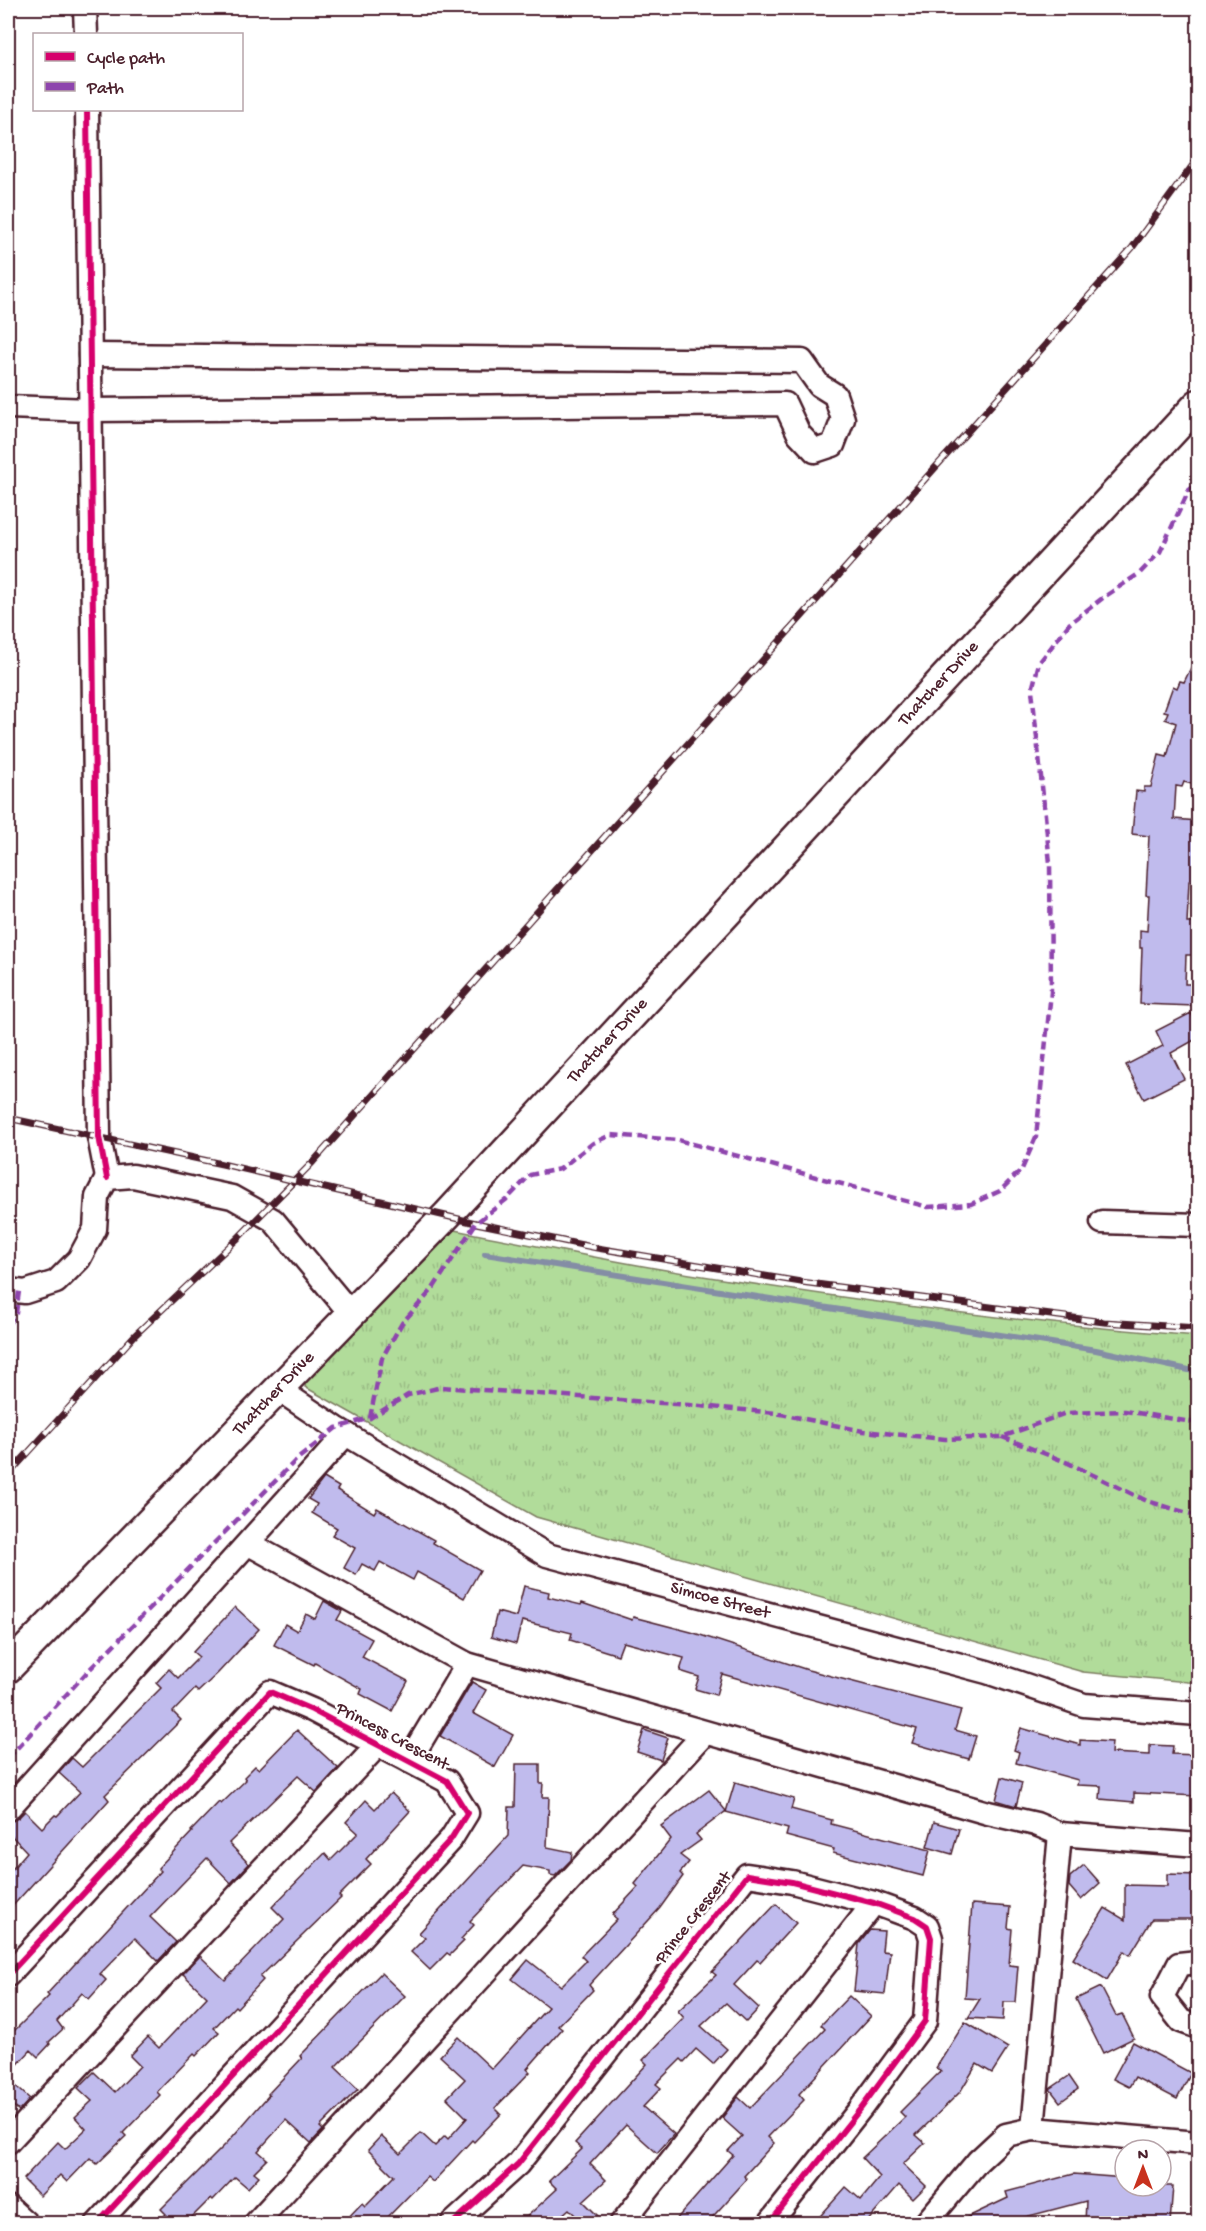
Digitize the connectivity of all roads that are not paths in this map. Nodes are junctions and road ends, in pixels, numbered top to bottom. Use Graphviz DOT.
graph roads {
  1 [pos="85,8"];
  2 [pos="86,33"];
  3 [pos="87,111"];
  4 [pos="90,355"];
  5 [pos="1198,404"];
  6 [pos="8,407"];
  7 [pos="90,410"];
  8 [pos="107,1178"];
  9 [pos="1102,1222"];
  10 [pos="1198,1225"];
  11 [pos="8,1290"];
  12 [pos="352,1315"];
  13 [pos="278,1389"];
  14 [pos="346,1434"];
  15 [pos="249,1544"];
  16 [pos="467,1665"];
  17 [pos="8,1668"];
  18 [pos="1198,1714"];
  19 [pos="705,1734"];
  20 [pos="377,1746"];
  21 [pos="408,1761"];
  22 [pos="8,1809"];
  23 [pos="1060,1834"];
  24 [pos="1198,1845"];
  25 [pos="874,1902"];
  26 [pos="1198,1962"];
  27 [pos="8,1975"];
  28 [pos="1198,2027"];
  29 [pos="1033,2130"];
  30 [pos="8,2142"];
  31 [pos="1198,2143"];
  32 [pos="8,2207"];
  33 [pos="27,2223"];
  34 [pos="97,2223"];
  35 [pos="255,2223"];
  36 [pos="452,2223"];
  37 [pos="621,2223"];
  38 [pos="769,2223"];
  39 [pos="925,2223"];
  1 -- 2 [label="street"];
  3 -- 4 [label="street"];
  4 -- 7 [label="street"];
  4 -- 7 [label="street"];
  5 -- 12 [label="main road, Thatcher Drive"];
  6 -- 7 [label="street"];
  7 -- 8 [label="street"];
  8 -- 11 [label="street"];
  8 -- 12 [label="street"];
  9 -- 10 [label="street"];
  12 -- 13 [label="main road, Thatcher Drive"];
  13 -- 14 [label="street, Simcoe Street"];
  13 -- 17 [label="main road, Thatcher Drive"];
  14 -- 15 [label="street"];
  14 -- 18 [label="street, Simcoe Street"];
  15 -- 16 [label="street"];
  15 -- 22 [label="street"];
  16 -- 19 [label="street"];
  16 -- 21 [label="street"];
  19 -- 23 [label="street"];
  19 -- 35 [label="street"];
  20 -- 21 [label="street, Princess Crescent"];
  20 -- 27 [label="street, Princess Crescent"];
  20 -- 30 [label="street"];
  21 -- 34 [label="street, Princess Crescent"];
  23 -- 24 [label="street"];
  23 -- 29 [label="street"];
  25 -- 36 [label="street, Prince Crescent"];
  25 -- 37 [label="street"];
  25 -- 38 [label="street, Prince Crescent"];
  26 -- 28 [label="street"];
  29 -- 31 [label="street"];
  29 -- 39 [label="street"];
  32 -- 33 [label="street"];
}
